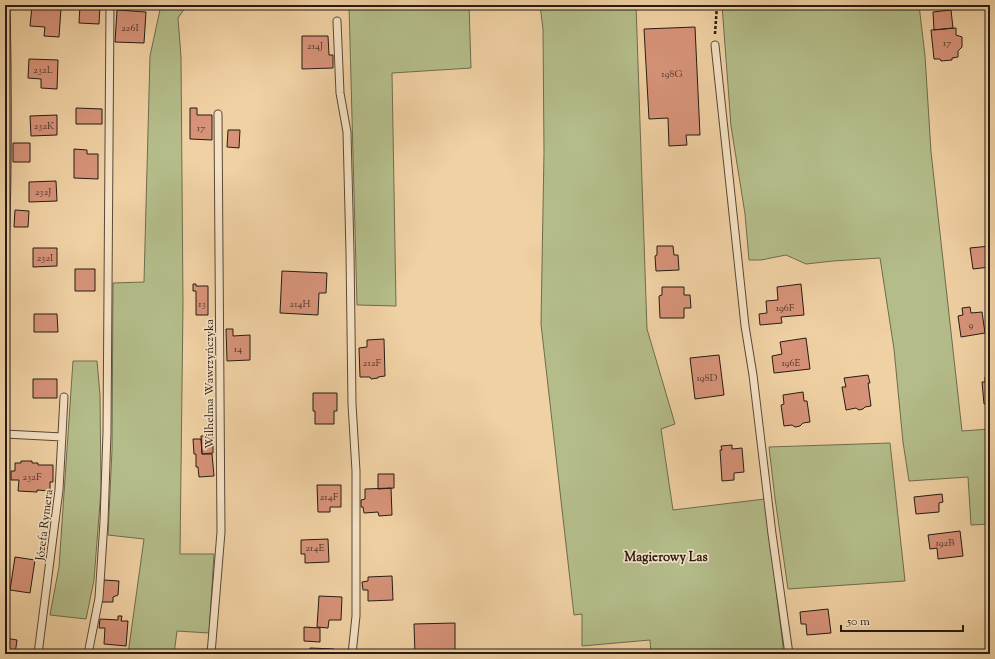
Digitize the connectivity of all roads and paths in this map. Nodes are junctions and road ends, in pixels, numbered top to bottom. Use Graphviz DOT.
graph roads {
  1 [pos="6,5"];
  2 [pos="110,5"];
  3 [pos="717,5"];
  4 [pos="337,21"];
  5 [pos="715,45"];
  6 [pos="218,114"];
  7 [pos="5,253"];
  8 [pos="64,397"];
  9 [pos="5,434"];
  10 [pos="62,437"];
  11 [pos="38,654"];
  12 [pos="88,654"];
  13 [pos="211,654"];
  14 [pos="352,654"];
  15 [pos="789,654"];
  1 -- 7 [label="lane"];
  2 -- 12 [label="lane"];
  3 -- 5 [label="path"];
  4 -- 14 [label="lane"];
  5 -- 15 [label="lane"];
  6 -- 13 [label="lane, Wilhelma Wawrzyńczyka"];
  8 -- 10 [label="lane, Józefa Rymera"];
  9 -- 10 [label="lane"];
  10 -- 11 [label="lane, Józefa Rymera"];
}
